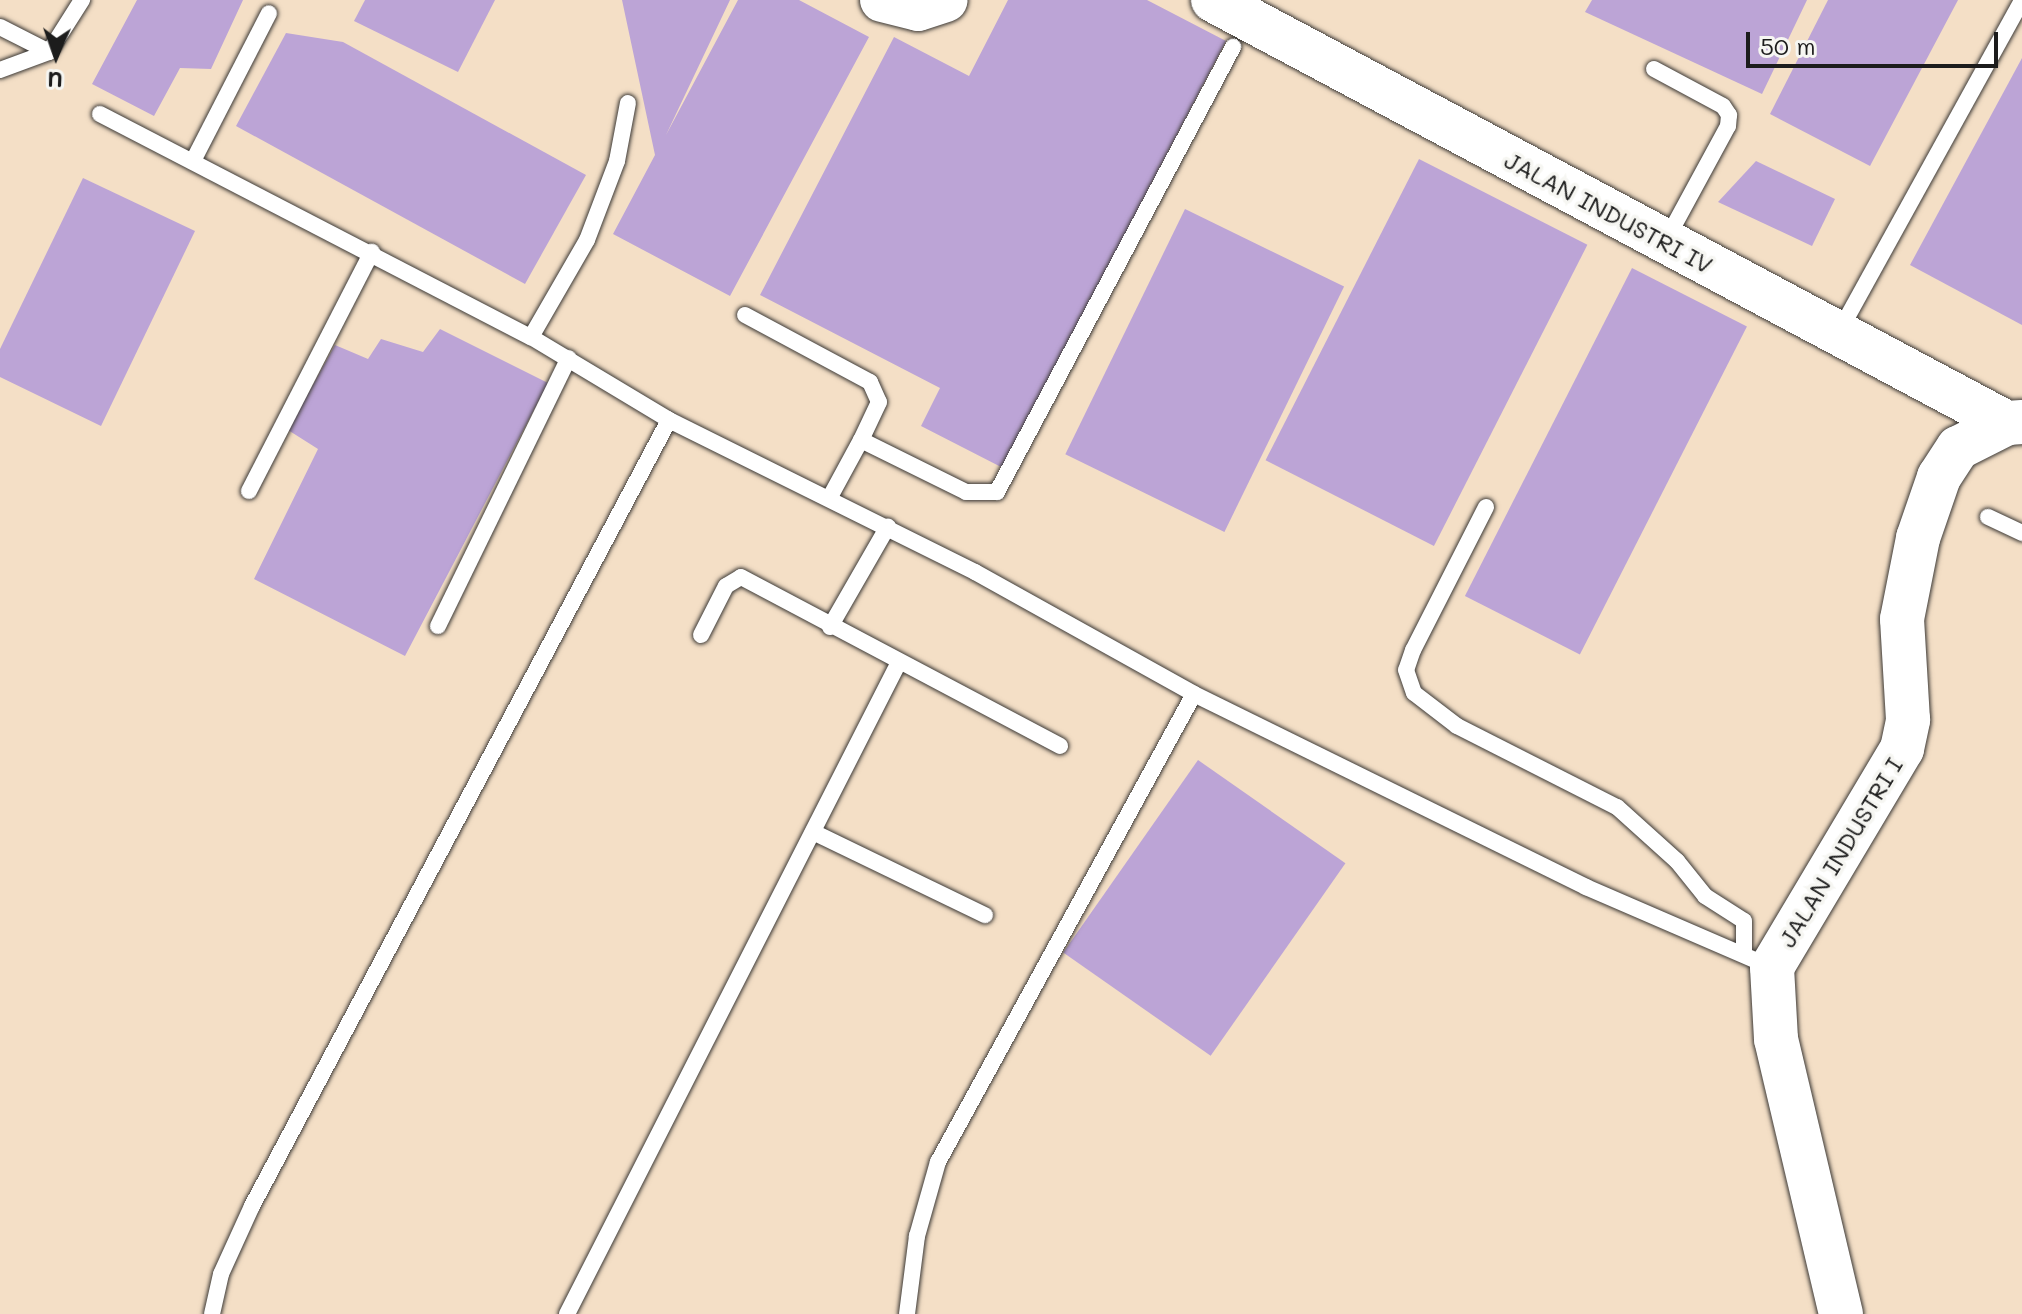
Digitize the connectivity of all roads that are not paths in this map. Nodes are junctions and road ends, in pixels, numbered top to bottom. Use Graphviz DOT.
graph roads {
  1 [pos="62,0"];
  2 [pos="882,0"];
  3 [pos="946,0"];
  4 [pos="1213,0"];
  5 [pos="2022,0"];
  6 [pos="80,4"];
  7 [pos="269,13"];
  8 [pos="0,27"];
  9 [pos="1233,47"];
  10 [pos="49,52"];
  11 [pos="1654,69"];
  12 [pos="0,70"];
  13 [pos="628,103"];
  14 [pos="100,114"];
  15 [pos="193,161"];
  16 [pos="1665,241"];
  17 [pos="372,252"];
  18 [pos="745,315"];
  19 [pos="1838,333"];
  20 [pos="531,337"];
  21 [pos="569,358"];
  22 [pos="669,420"];
  23 [pos="2014,422"];
  24 [pos="861,440"];
  25 [pos="249,491"];
  26 [pos="830,497"];
  27 [pos="1486,507"];
  28 [pos="1988,517"];
  29 [pos="888,526"];
  30 [pos="2022,533"];
  31 [pos="438,626"];
  32 [pos="830,627"];
  33 [pos="701,635"];
  34 [pos="899,662"];
  35 [pos="1194,694"];
  36 [pos="1060,746"];
  37 [pos="813,832"];
  38 [pos="985,915"];
  39 [pos="1758,959"];
  40 [pos="212,1314"];
  41 [pos="567,1314"];
  42 [pos="907,1314"];
  43 [pos="1841,1314"];
  1 -- 6 [label="lane"];
  2 -- 3 [label="main road"];
  4 -- 16 [label="main road, JALAN INDUSTRI IV"];
  5 -- 19 [label="lane"];
  6 -- 10 [label="lane"];
  7 -- 15 [label="lane"];
  8 -- 10 [label="lane"];
  9 -- 24 [label="lane"];
  10 -- 12 [label="lane"];
  11 -- 16 [label="lane"];
  13 -- 20 [label="lane"];
  14 -- 15 [label="lane"];
  15 -- 17 [label="lane"];
  16 -- 19 [label="main road, JALAN INDUSTRI IV"];
  17 -- 20 [label="lane"];
  17 -- 25 [label="lane"];
  18 -- 24 [label="lane"];
  19 -- 23 [label="main road, JALAN INDUSTRI IV"];
  20 -- 21 [label="lane"];
  21 -- 22 [label="lane"];
  21 -- 31 [label="lane"];
  22 -- 26 [label="lane"];
  22 -- 40 [label="lane"];
  23 -- 39 [label="main road, JALAN INDUSTRI I"];
  24 -- 26 [label="lane"];
  26 -- 29 [label="lane"];
  27 -- 39 [label="lane"];
  28 -- 30 [label="lane"];
  29 -- 32 [label="lane"];
  29 -- 35 [label="lane"];
  32 -- 33 [label="lane"];
  32 -- 34 [label="lane"];
  34 -- 36 [label="lane"];
  34 -- 37 [label="lane"];
  35 -- 39 [label="lane"];
  35 -- 42 [label="lane"];
  37 -- 38 [label="lane"];
  37 -- 41 [label="lane"];
  39 -- 43 [label="main road, JALAN INDUSTRI I"];
}
